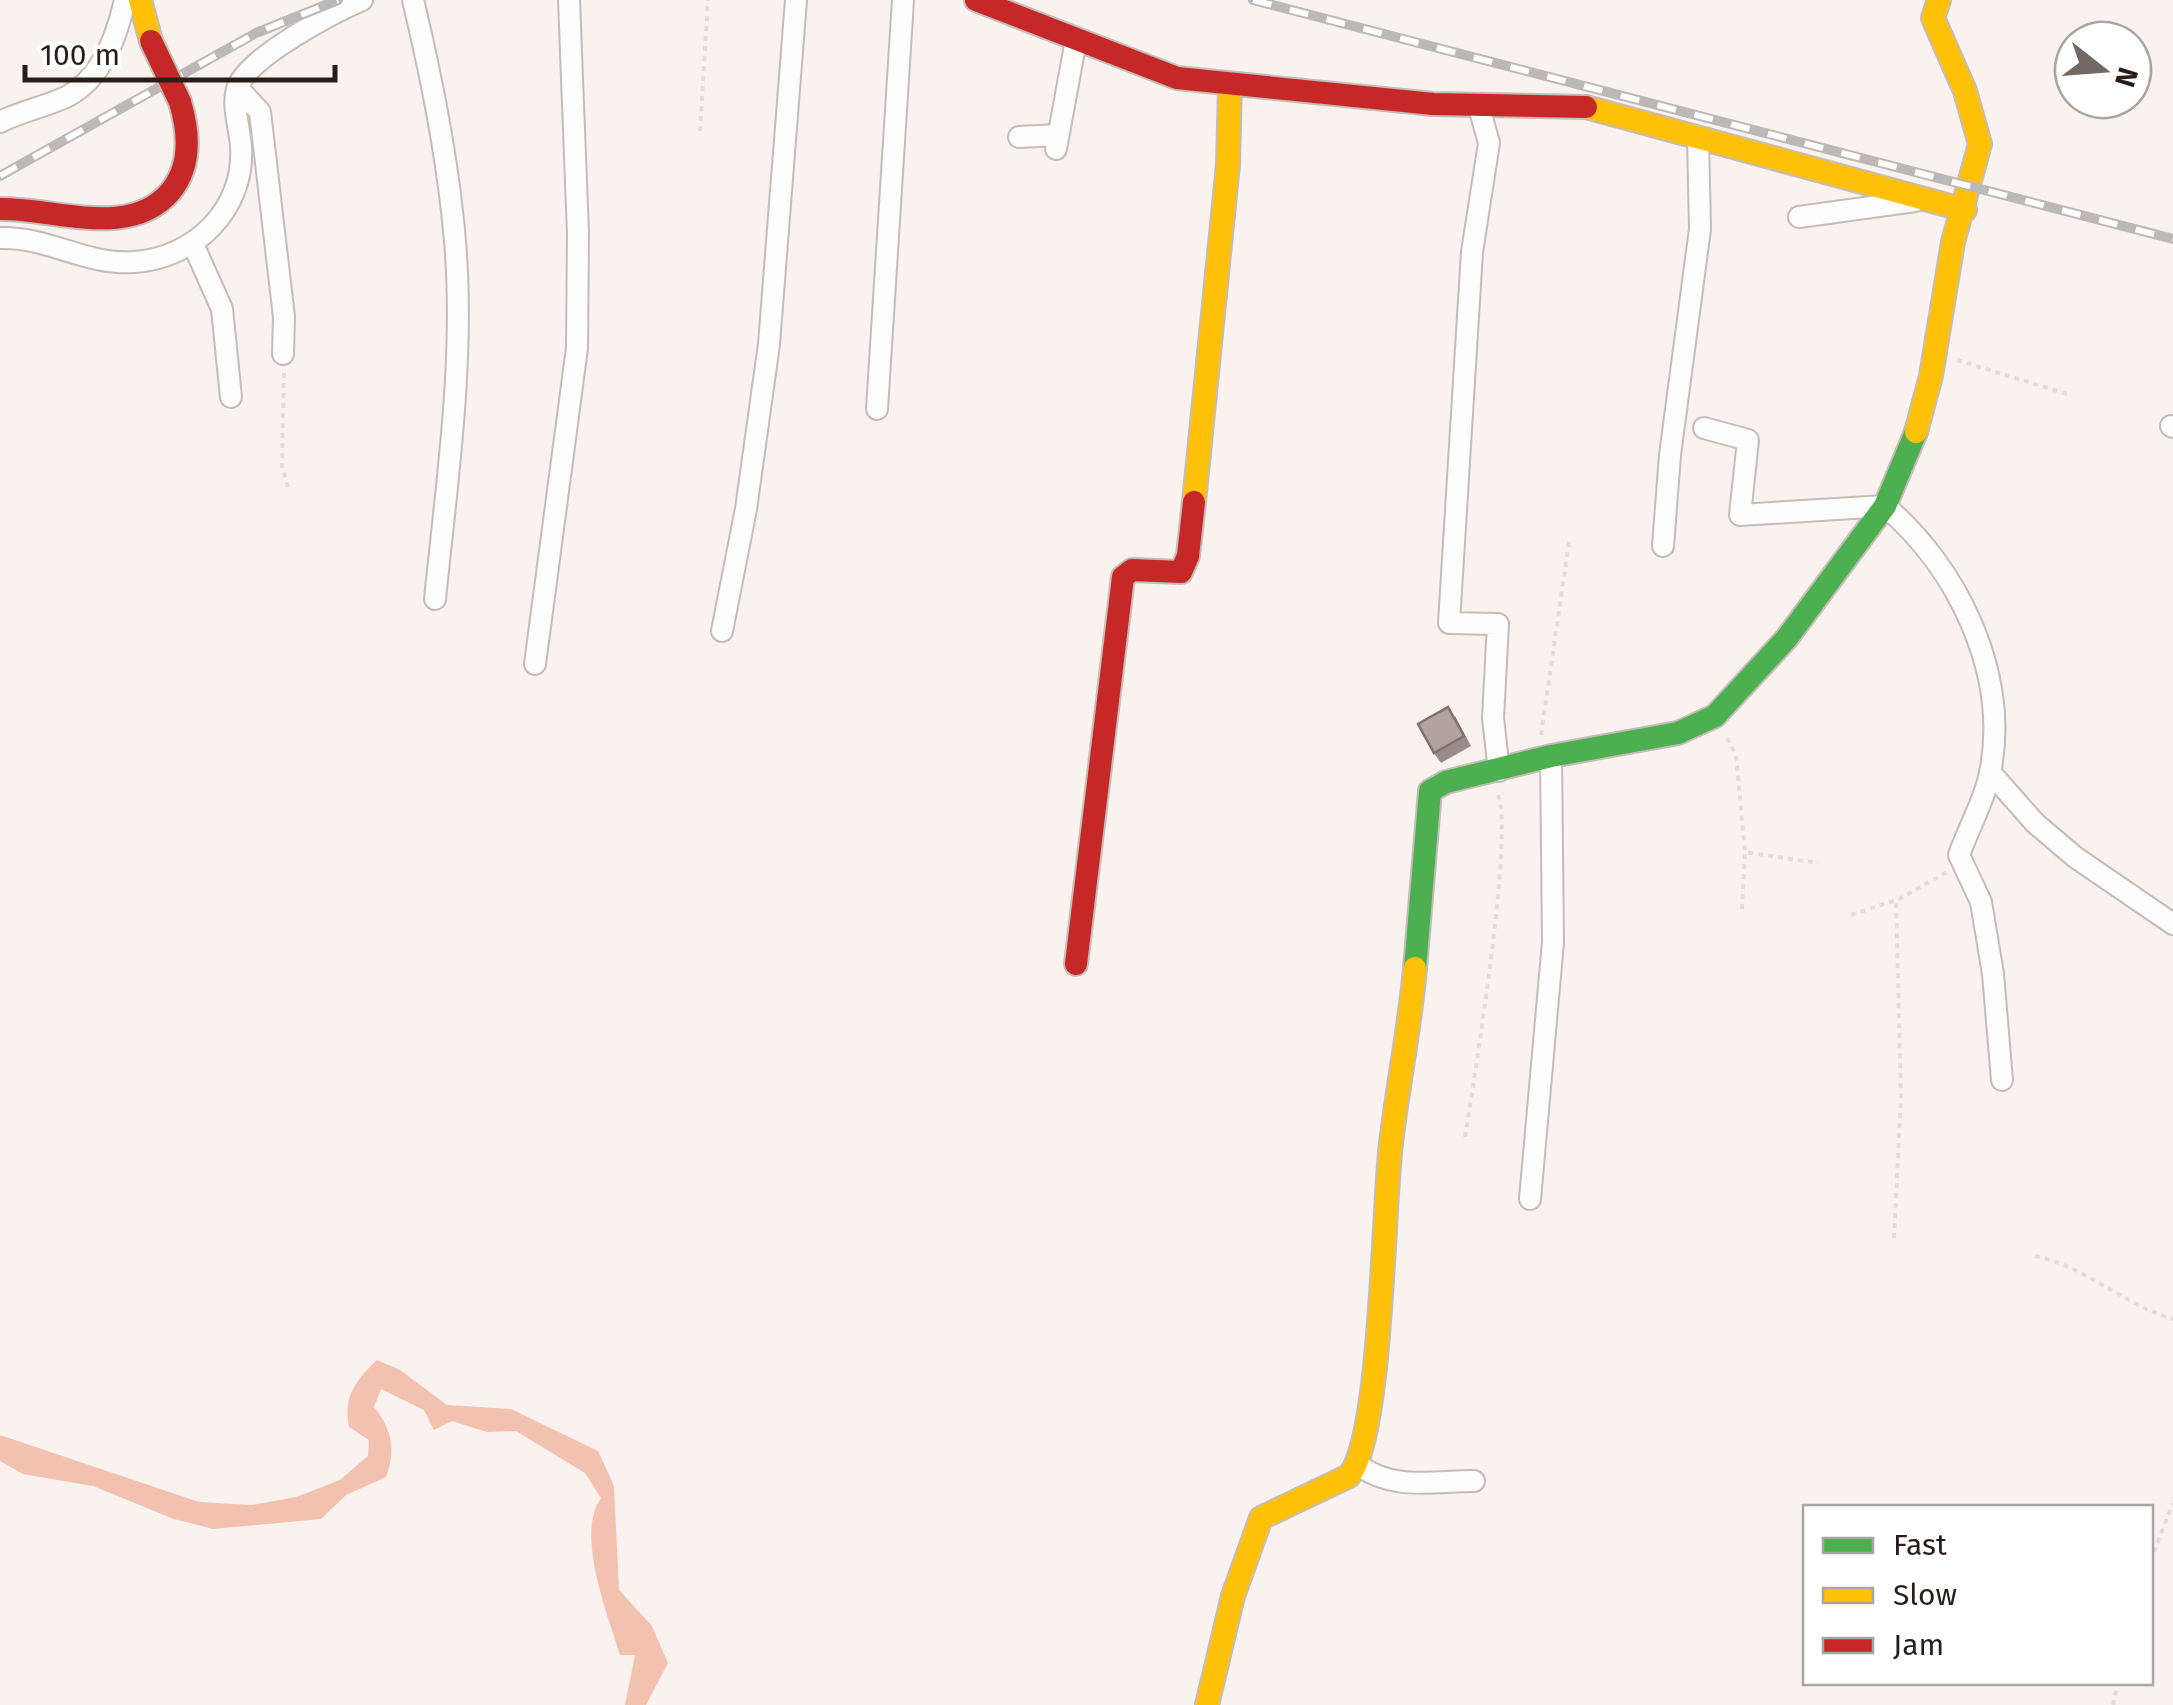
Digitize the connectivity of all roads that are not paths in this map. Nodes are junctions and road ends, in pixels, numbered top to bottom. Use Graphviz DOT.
graph roads {
  1 [pos="125,0"];
  2 [pos="140,0"];
  3 [pos="362,0"];
  4 [pos="413,0"];
  5 [pos="568,0"];
  6 [pos="796,0"];
  7 [pos="904,0"];
  8 [pos="976,0"];
  9 [pos="1939,0"];
  10 [pos="1076,40"];
  11 [pos="1230,84"];
  12 [pos="238,88"];
  13 [pos="1479,107"];
  14 [pos="1,119"];
  15 [pos="1019,137"];
  16 [pos="1698,138"];
  17 [pos="1927,199"];
  18 [pos="0,208"];
  19 [pos="1965,210"];
  20 [pos="1798,217"];
  21 [pos="0,238"];
  22 [pos="193,244"];
  23 [pos="283,354"];
  24 [pos="231,397"];
  25 [pos="877,409"];
  26 [pos="1704,428"];
  27 [pos="1885,506"];
  28 [pos="1663,546"];
  29 [pos="435,599"];
  30 [pos="722,632"];
  31 [pos="535,664"];
  32 [pos="1544,758"];
  33 [pos="1494,772"];
  34 [pos="1990,772"];
  35 [pos="2173,924"];
  36 [pos="1076,964"];
  37 [pos="2002,1080"];
  38 [pos="1530,1199"];
  39 [pos="1358,1465"];
  40 [pos="1474,1481"];
  41 [pos="1207,1705"];
  1 -- 14 [label="street"];
  2 -- 18 [label="street, bridge"];
  3 -- 12 [label="street"];
  4 -- 29 [label="street"];
  5 -- 31 [label="street"];
  6 -- 30 [label="street"];
  7 -- 25 [label="street"];
  8 -- 10 [label="street"];
  9 -- 19 [label="street"];
  10 -- 11 [label="street"];
  10 -- 15 [label="street"];
  11 -- 13 [label="street"];
  11 -- 36 [label="street"];
  12 -- 22 [label="street"];
  12 -- 23 [label="street"];
  13 -- 16 [label="street"];
  13 -- 33 [label="street"];
  16 -- 17 [label="street"];
  16 -- 28 [label="street"];
  17 -- 19 [label="street"];
  17 -- 20 [label="street"];
  19 -- 27 [label="street"];
  21 -- 22 [label="street"];
  22 -- 24 [label="street"];
  26 -- 27 [label="street"];
  27 -- 32 [label="street"];
  27 -- 34 [label="street"];
  32 -- 33 [label="street"];
  32 -- 38 [label="street"];
  33 -- 39 [label="street"];
  34 -- 35 [label="street"];
  34 -- 37 [label="street"];
  39 -- 40 [label="street"];
  39 -- 41 [label="street"];
}
